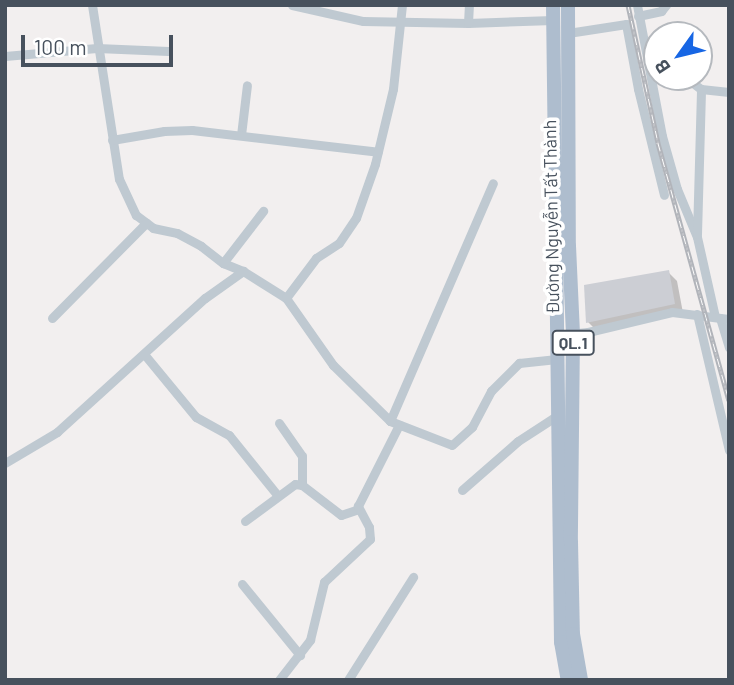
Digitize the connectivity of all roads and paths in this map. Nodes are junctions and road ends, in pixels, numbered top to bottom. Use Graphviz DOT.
graph roads {
  1 [pos="92,5"];
  2 [pos="292,5"];
  3 [pos="402,5"];
  4 [pos="469,5"];
  5 [pos="568,5"];
  6 [pos="637,5"];
  7 [pos="666,5"];
  8 [pos="553,13"];
  9 [pos="638,16"];
  10 [pos="398,22"];
  11 [pos="468,23"];
  12 [pos="568,33"];
  13 [pos="643,34"];
  14 [pos="97,48"];
  15 [pos="167,51"];
  16 [pos="5,56"];
  17 [pos="247,85"];
  18 [pos="655,91"];
  19 [pos="701,91"];
  20 [pos="241,135"];
  21 [pos="112,140"];
  22 [pos="378,152"];
  23 [pos="493,183"];
  24 [pos="664,195"];
  25 [pos="263,211"];
  26 [pos="146,223"];
  27 [pos="696,237"];
  28 [pos="222,263"];
  29 [pos="243,271"];
  30 [pos="286,298"];
  31 [pos="697,314"];
  32 [pos="52,318"];
  33 [pos="721,318"];
  34 [pos="556,334"];
  35 [pos="573,334"];
  36 [pos="729,348"];
  37 [pos="148,358"];
  38 [pos="557,359"];
  39 [pos="558,415"];
  40 [pos="279,423"];
  41 [pos="395,423"];
  42 [pos="729,450"];
  43 [pos="5,463"];
  44 [pos="302,485"];
  45 [pos="462,491"];
  46 [pos="278,496"];
  47 [pos="358,509"];
  48 [pos="245,521"];
  49 [pos="413,577"];
  50 [pos="242,584"];
  51 [pos="300,654"];
  52 [pos="279,680"];
  53 [pos="348,680"];
  54 [pos="568,680"];
  55 [pos="581,680"];
  1 -- 14 [label="street"];
  2 -- 10 [label="street"];
  3 -- 10 [label="street"];
  4 -- 11 [label="street"];
  5 -- 12 [label="main road, Đường Nguyễn Tất Thành / QL.1"];
  6 -- 9 [label="street"];
  7 -- 9 [label="street"];
  8 -- 11 [label="street"];
  8 -- 34 [label="main road, Đường Nguyễn Tất Thành / QL.1"];
  9 -- 13 [label="street"];
  10 -- 11 [label="street"];
  10 -- 22 [label="street"];
  12 -- 24 [label="street"];
  12 -- 35 [label="main road, Đường Nguyễn Tất Thành / QL.1"];
  14 -- 15 [label="street"];
  14 -- 16 [label="street"];
  14 -- 21 [label="street"];
  17 -- 20 [label="street"];
  18 -- 27 [label="street"];
  19 -- 27 [label="street"];
  20 -- 21 [label="street"];
  20 -- 22 [label="street"];
  21 -- 26 [label="street"];
  22 -- 30 [label="street"];
  23 -- 41 [label="street"];
  25 -- 28 [label="street"];
  26 -- 28 [label="street"];
  26 -- 32 [label="street"];
  27 -- 33 [label="street"];
  28 -- 29 [label="street"];
  29 -- 30 [label="street"];
  29 -- 37 [label="street"];
  30 -- 41 [label="street"];
  31 -- 33 [label="street"];
  31 -- 35 [label="street"];
  31 -- 42 [label="street"];
  33 -- 36 [label="street"];
  34 -- 35 [label="street"];
  34 -- 38 [label="main road, Đường Nguyễn Tất Thành / QL.1"];
  35 -- 55 [label="main road, Đường Nguyễn Tất Thành / QL.1"];
  37 -- 43 [label="street"];
  37 -- 46 [label="street"];
  38 -- 39 [label="main road, Đường Nguyễn Tất Thành / QL.1"];
  38 -- 41 [label="street"];
  39 -- 45 [label="street"];
  39 -- 54 [label="main road, Đường Nguyễn Tất Thành / QL.1"];
  40 -- 44 [label="street"];
  41 -- 47 [label="street"];
  44 -- 46 [label="street"];
  44 -- 47 [label="street"];
  46 -- 48 [label="street"];
  47 -- 51 [label="street"];
  49 -- 53 [label="street"];
  50 -- 51 [label="street"];
  51 -- 52 [label="street"];
}
